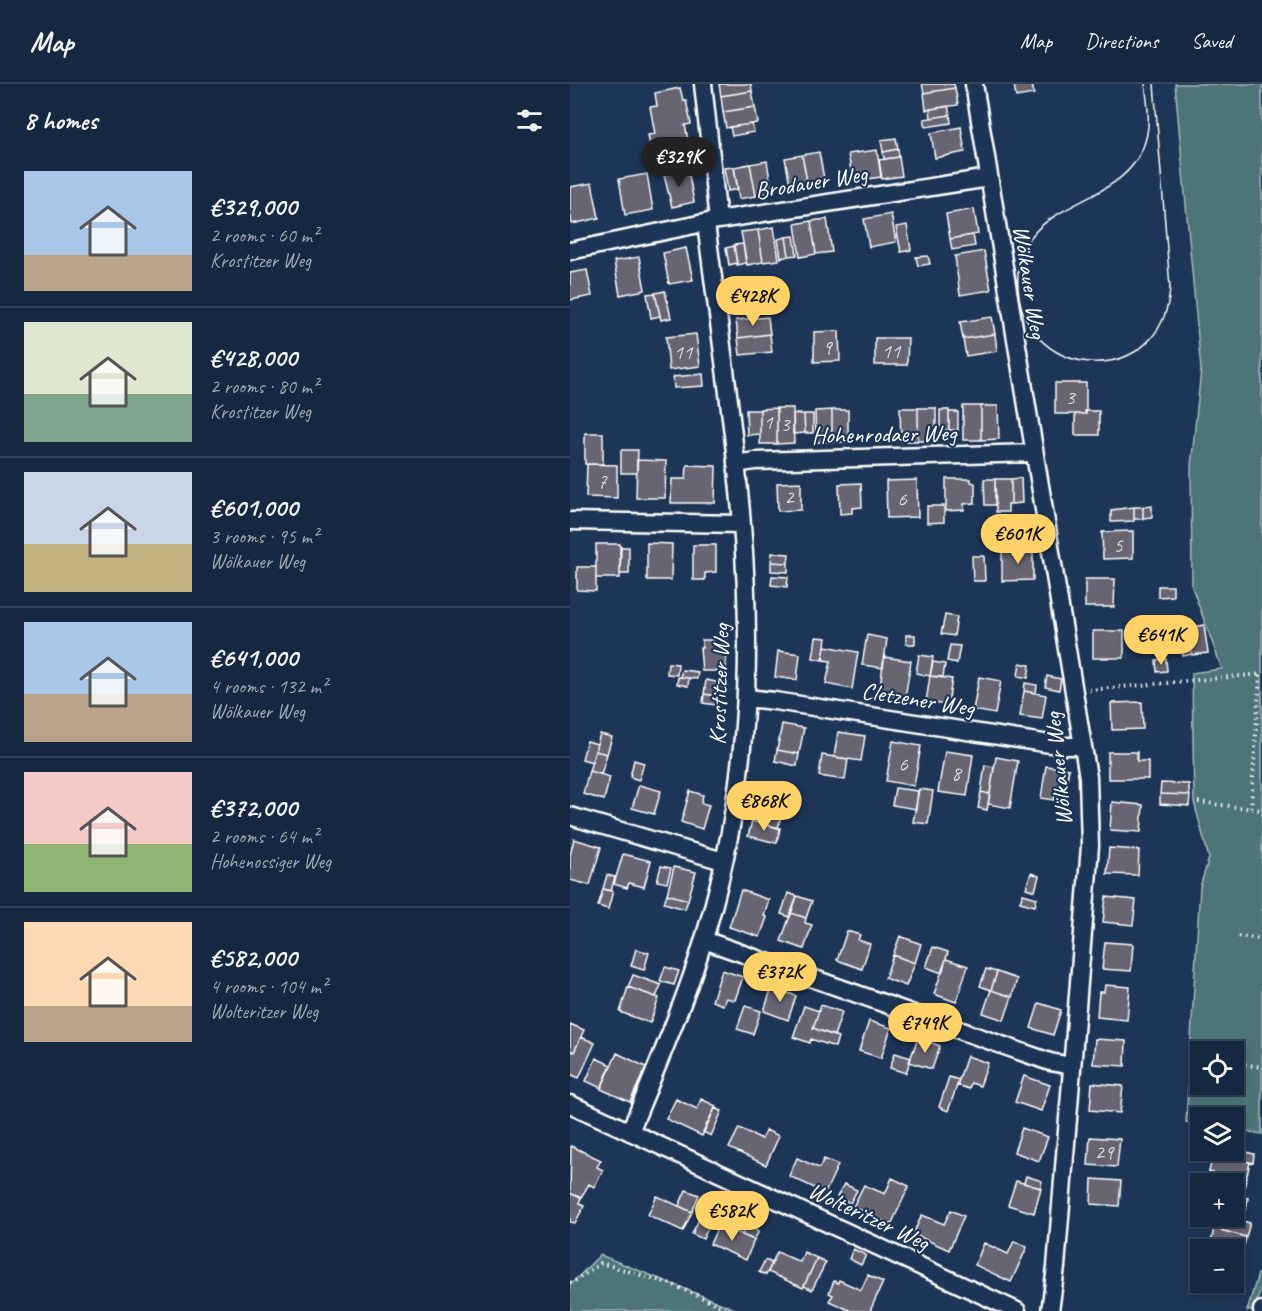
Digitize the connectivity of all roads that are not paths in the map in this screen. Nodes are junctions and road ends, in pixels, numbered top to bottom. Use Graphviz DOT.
graph roads {
  1 [pos="703,84"];
  2 [pos="974,84"];
  3 [pos="989,178"];
  4 [pos="712,222"];
  5 [pos="570,250"];
  6 [pos="1034,453"];
  7 [pos="736,464"];
  8 [pos="570,521"];
  9 [pos="741,524"];
  10 [pos="746,698"];
  11 [pos="1083,746"];
  12 [pos="570,816"];
  13 [pos="723,861"];
  14 [pos="704,940"];
  15 [pos="1072,1066"];
  16 [pos="570,1104"];
  17 [pos="630,1132"];
  18 [pos="1017,1311"];
  19 [pos="1050,1311"];
  1 -- 4 [label="street, Krostitzer Weg"];
  2 -- 3 [label="street, Wölkauer Weg"];
  3 -- 4 [label="street, Brodauer Weg"];
  3 -- 6 [label="street, Wölkauer Weg"];
  4 -- 5 [label="street, Brodauer Weg"];
  4 -- 7 [label="street, Krostitzer Weg"];
  6 -- 7 [label="street, Hohenrodaer Weg"];
  6 -- 11 [label="street, Wölkauer Weg"];
  7 -- 9 [label="street, Krostitzer Weg"];
  8 -- 9 [label="street"];
  9 -- 10 [label="street, Krostitzer Weg"];
  10 -- 11 [label="street, Cletzener Weg"];
  10 -- 13 [label="street, Krostitzer Weg"];
  11 -- 15 [label="street, Wölkauer Weg"];
  12 -- 13 [label="street"];
  13 -- 14 [label="street, Krostitzer Weg"];
  14 -- 15 [label="street"];
  14 -- 17 [label="street, Krostitzer Weg"];
  15 -- 19 [label="street, Wölkauer Weg"];
  16 -- 17 [label="street, Wolteritzer Weg"];
  17 -- 18 [label="street, Wolteritzer Weg"];
}
